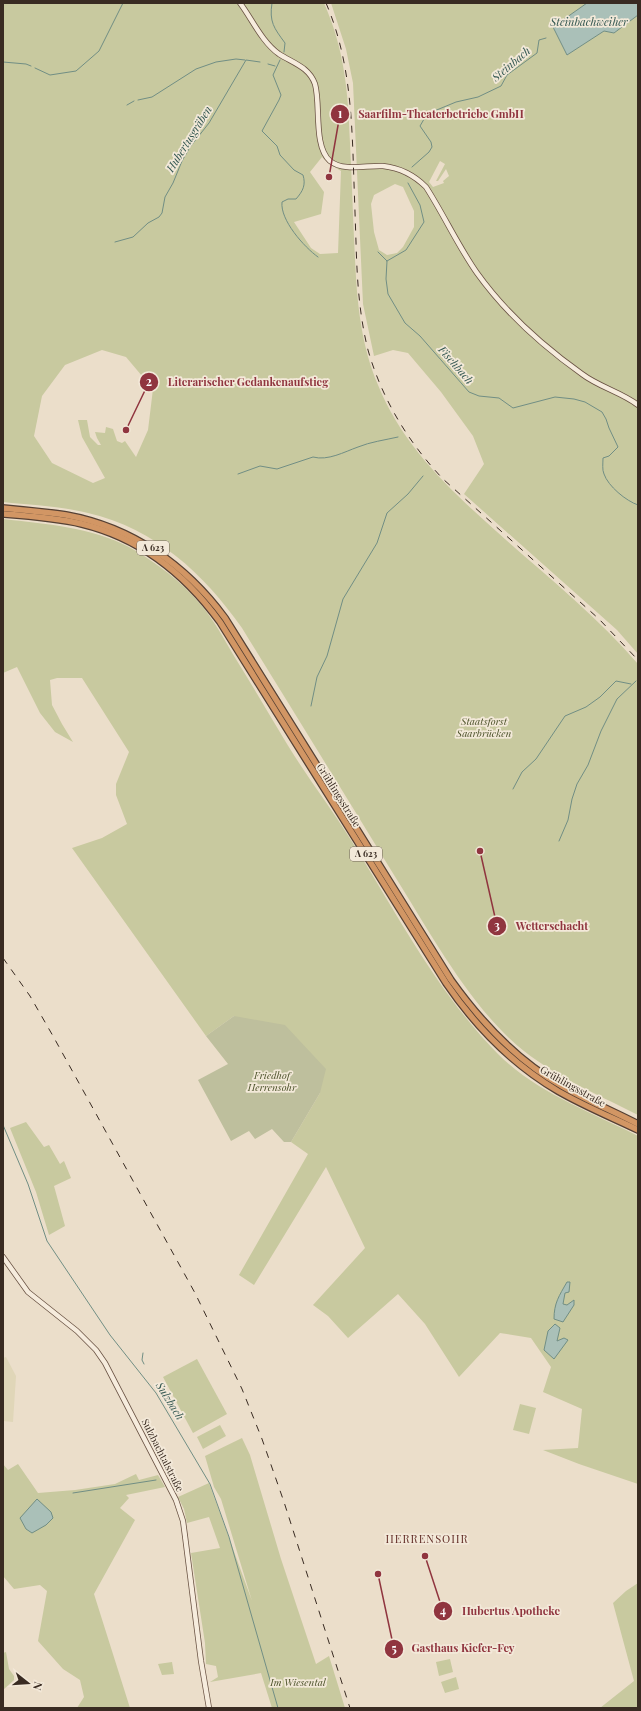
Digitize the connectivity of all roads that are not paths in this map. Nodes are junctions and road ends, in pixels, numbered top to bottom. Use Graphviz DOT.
graph roads {
  1 [pos="240,3"];
  2 [pos="638,405"];
  3 [pos="3,508"];
  4 [pos="3,514"];
  5 [pos="638,1124"];
  6 [pos="638,1130"];
  7 [pos="3,1257"];
  8 [pos="209,1708"];
  1 -- 2 [label="main road"];
  3 -- 5 [label="highway, A 623"];
  4 -- 6 [label="highway, Grühlingsstraße / A 623"];
  7 -- 8 [label="main road, Sulzbachtalstraße"];
}
